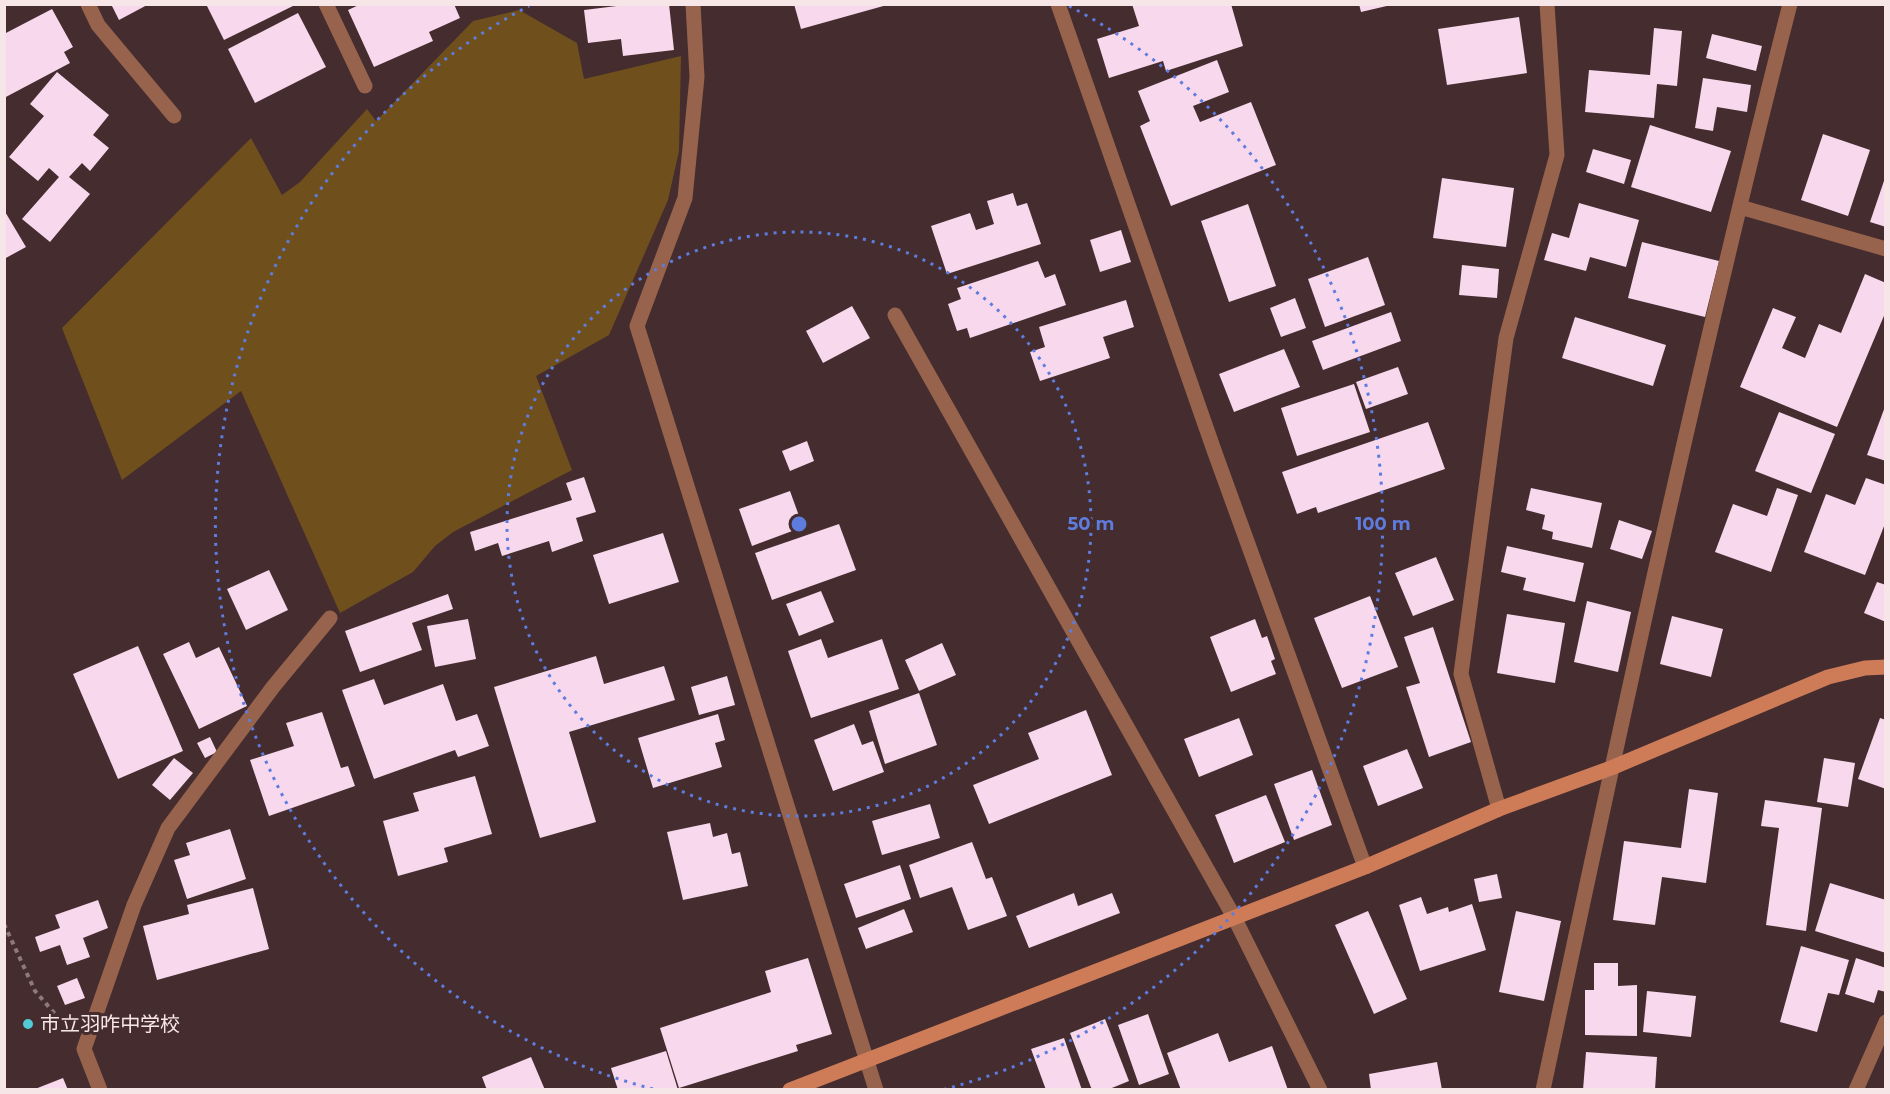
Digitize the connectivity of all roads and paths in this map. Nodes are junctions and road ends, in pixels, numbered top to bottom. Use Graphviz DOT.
graph roads {
  1 [pos="88,4"];
  2 [pos="326,4"];
  3 [pos="693,4"];
  4 [pos="1058,4"];
  5 [pos="1547,4"];
  6 [pos="1790,4"];
  7 [pos="365,86"];
  8 [pos="174,116"];
  9 [pos="1740,207"];
  10 [pos="1886,249"];
  11 [pos="895,315"];
  12 [pos="330,618"];
  13 [pos="1886,668"];
  14 [pos="1611,768"];
  15 [pos="1499,809"];
  16 [pos="1365,867"];
  17 [pos="1234,917"];
  18 [pos="4,924"];
  19 [pos="1886,1022"];
  20 [pos="84,1049"];
  21 [pos="866,1058"];
  22 [pos="100,1089"];
  23 [pos="790,1089"];
  24 [pos="876,1089"];
  25 [pos="1320,1089"];
  26 [pos="1543,1089"];
  27 [pos="1856,1089"];
  1 -- 8 [label="street"];
  2 -- 7 [label="street"];
  3 -- 21 [label="street"];
  4 -- 16 [label="street"];
  5 -- 15 [label="street"];
  6 -- 9 [label="street"];
  9 -- 10 [label="street"];
  9 -- 14 [label="street"];
  11 -- 17 [label="street"];
  12 -- 20 [label="street"];
  13 -- 14 [label="street"];
  14 -- 15 [label="street"];
  14 -- 26 [label="street"];
  15 -- 16 [label="street"];
  16 -- 17 [label="street"];
  17 -- 21 [label="street"];
  17 -- 25 [label="street"];
  18 -- 20 [label="path"];
  19 -- 27 [label="street"];
  20 -- 22 [label="street"];
  21 -- 23 [label="street"];
  21 -- 24 [label="street"];
}
